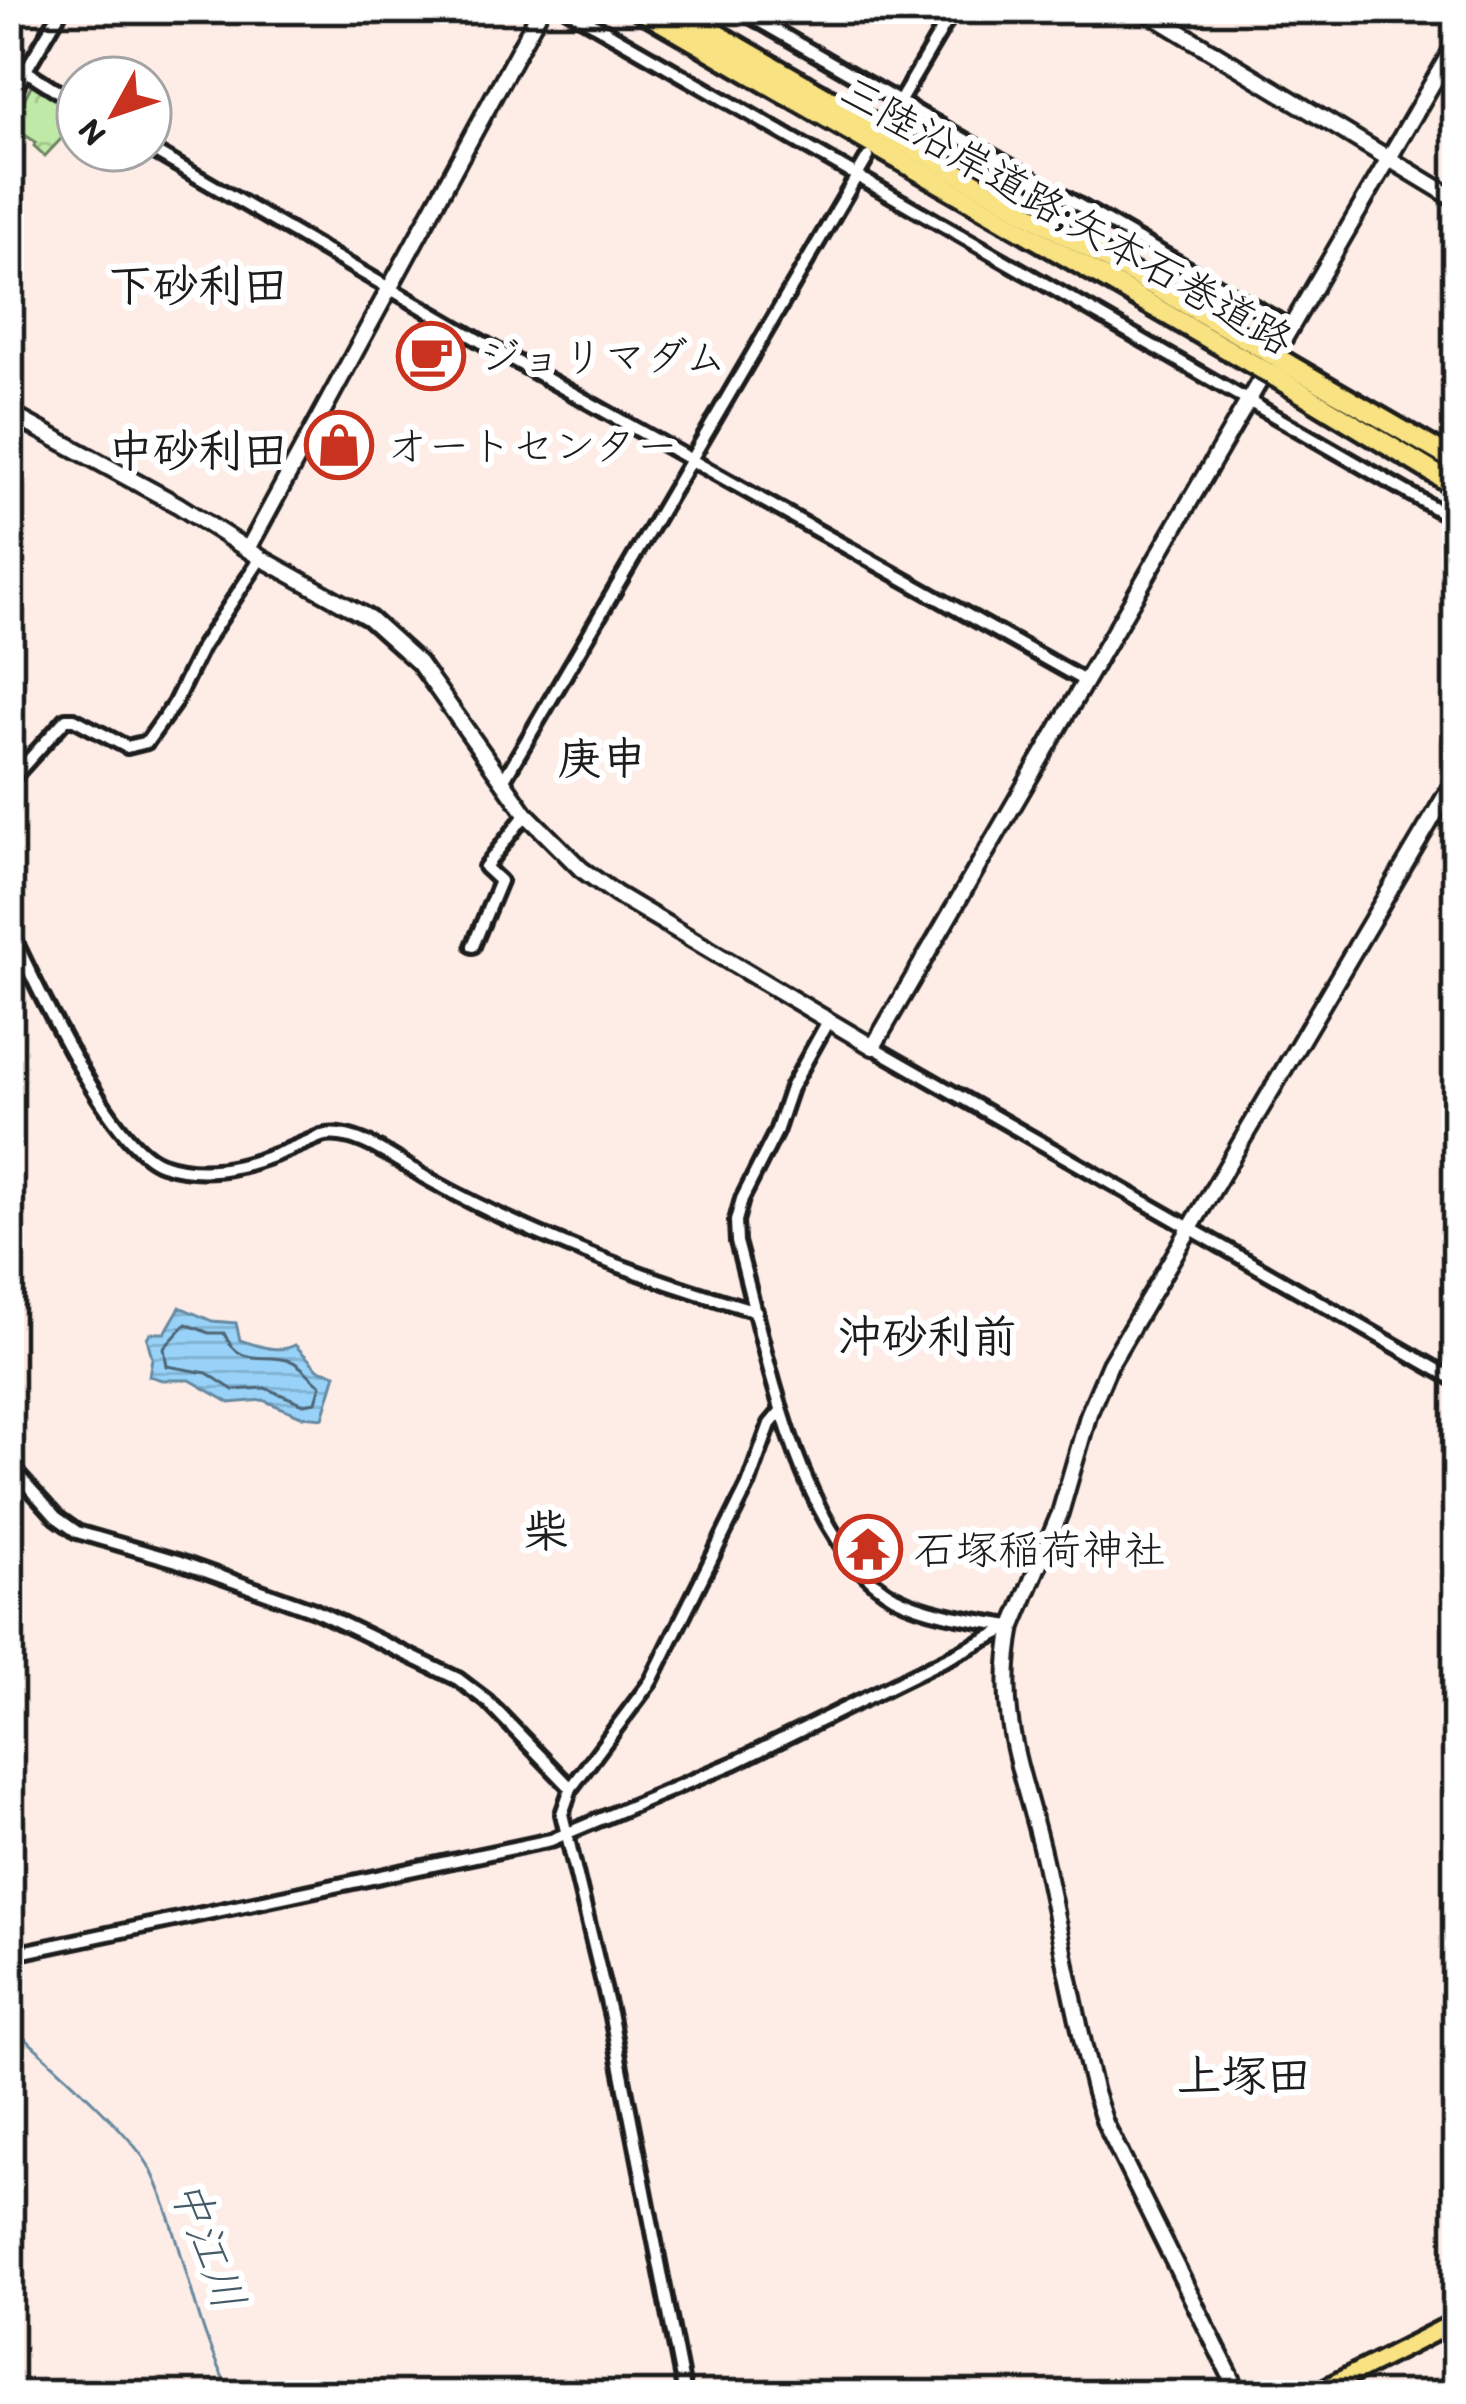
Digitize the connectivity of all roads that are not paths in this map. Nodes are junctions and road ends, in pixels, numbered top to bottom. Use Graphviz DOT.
graph roads {
  1 [pos="62,9"];
  2 [pos="541,9"];
  3 [pos="567,9"];
  4 [pos="639,9"];
  5 [pos="673,9"];
  6 [pos="738,9"];
  7 [pos="954,9"];
  8 [pos="1142,9"];
  9 [pos="1457,41"];
  10 [pos="9,60"];
  11 [pos="26,71"];
  12 [pos="54,89"];
  13 [pos="9,99"];
  14 [pos="897,108"];
  15 [pos="868,157"];
  16 [pos="1388,159"];
  17 [pos="174,163"];
  18 [pos="859,173"];
  19 [pos="1457,200"];
  20 [pos="392,287"];
  21 [pos="1289,327"];
  22 [pos="1256,355"];
  23 [pos="1284,372"];
  24 [pos="1248,398"];
  25 [pos="9,413"];
  26 [pos="691,459"];
  27 [pos="1457,462"];
  28 [pos="1457,487"];
  29 [pos="1457,521"];
  30 [pos="255,553"];
  31 [pos="1083,680"];
  32 [pos="1457,776"];
  33 [pos="503,781"];
  34 [pos="9,782"];
  35 [pos="526,814"];
  36 [pos="9,928"];
  37 [pos="472,946"];
  38 [pos="828,1021"];
  39 [pos="873,1046"];
  40 [pos="1189,1230"];
  41 [pos="756,1311"];
  42 [pos="1457,1382"];
  43 [pos="781,1412"];
  44 [pos="9,1465"];
  45 [pos="1013,1626"];
  46 [pos="571,1788"];
  47 [pos="565,1835"];
  48 [pos="9,1955"];
  49 [pos="1457,2321"];
  50 [pos="685,2395"];
  51 [pos="1240,2395"];
  52 [pos="1311,2395"];
  1 -- 11 [label="street"];
  2 -- 20 [label="street"];
  3 -- 18 [label="street"];
  4 -- 22 [label="highway, 三陸沿岸道路;矢本石巻道路"];
  5 -- 22 [label="highway, 三陸沿岸道路;矢本石巻道路"];
  6 -- 14 [label="street"];
  7 -- 14 [label="street"];
  8 -- 16 [label="street"];
  9 -- 16 [label="street"];
  10 -- 11 [label="street"];
  11 -- 12 [label="street"];
  11 -- 13 [label="street"];
  14 -- 21 [label="street"];
  15 -- 18 [label="street"];
  16 -- 19 [label="street"];
  16 -- 21 [label="street"];
  17 -- 20 [label="street"];
  18 -- 24 [label="street"];
  18 -- 26 [label="street"];
  20 -- 26 [label="street"];
  20 -- 30 [label="street"];
  21 -- 24 [label="street"];
  22 -- 23 [label="highway, 三陸沿岸道路;矢本石巻道路, bridge"];
  23 -- 27 [label="highway, 三陸沿岸道路;矢本石巻道路"];
  23 -- 28 [label="highway, 三陸沿岸道路;矢本石巻道路"];
  24 -- 29 [label="street"];
  24 -- 31 [label="street"];
  25 -- 30 [label="street"];
  26 -- 31 [label="street"];
  26 -- 33 [label="street"];
  30 -- 33 [label="street"];
  30 -- 34 [label="street"];
  31 -- 39 [label="street"];
  32 -- 40 [label="street"];
  33 -- 35 [label="street"];
  35 -- 37 [label="street"];
  35 -- 38 [label="street"];
  36 -- 41 [label="street"];
  38 -- 39 [label="street"];
  38 -- 41 [label="street"];
  39 -- 40 [label="street"];
  40 -- 42 [label="street"];
  40 -- 45 [label="street"];
  41 -- 43 [label="street"];
  43 -- 45 [label="street"];
  43 -- 46 [label="street"];
  44 -- 46 [label="street"];
  45 -- 47 [label="street"];
  45 -- 51 [label="street"];
  46 -- 47 [label="street"];
  47 -- 48 [label="street"];
  47 -- 50 [label="street"];
  49 -- 52 [label="main road"];
}
